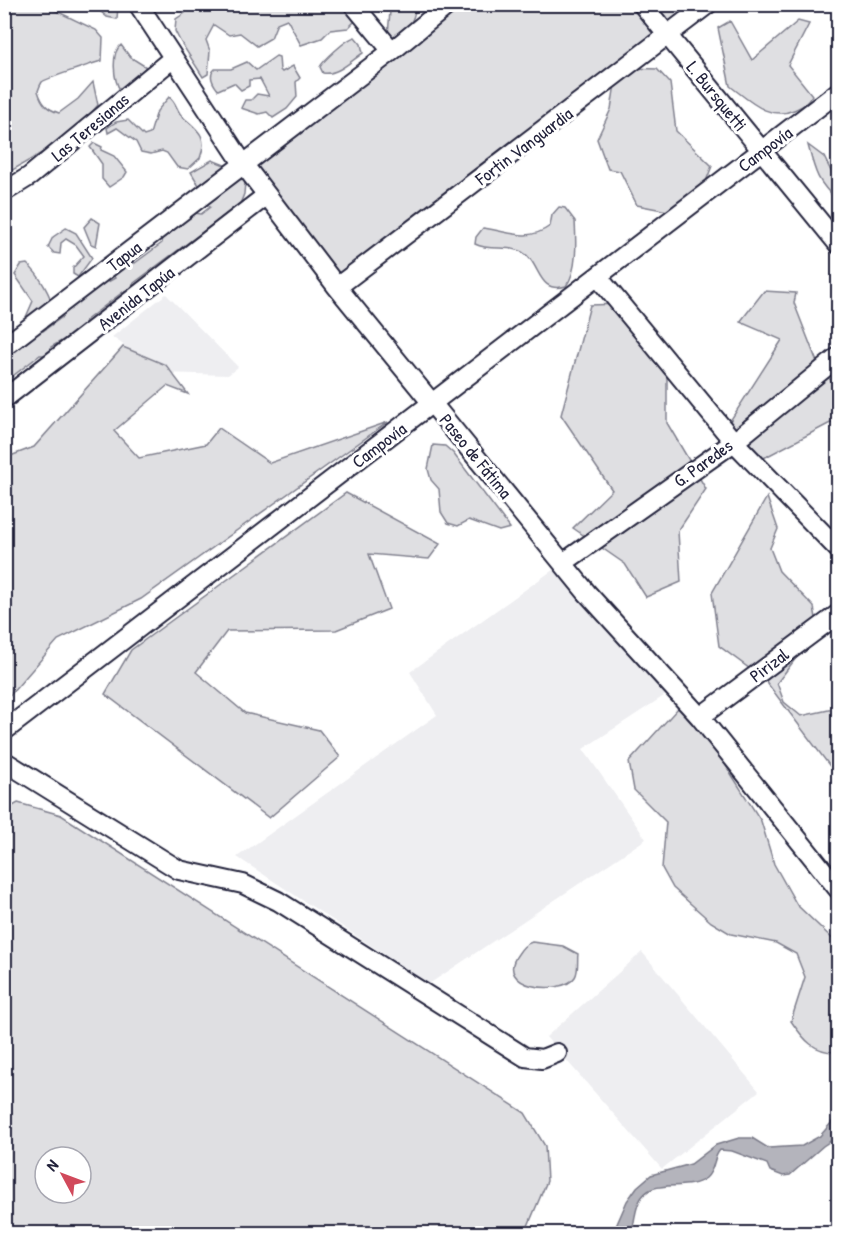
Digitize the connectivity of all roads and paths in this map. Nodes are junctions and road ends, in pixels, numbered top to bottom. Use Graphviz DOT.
graph roads {
  1 [pos="138,4"];
  2 [pos="353,4"];
  3 [pos="449,4"];
  4 [pos="642,4"];
  5 [pos="708,4"];
  6 [pos="669,37"];
  7 [pos="392,51"];
  8 [pos="172,59"];
  9 [pos="838,92"];
  10 [pos="762,151"];
  11 [pos="244,165"];
  12 [pos="4,192"];
  13 [pos="267,195"];
  14 [pos="838,244"];
  15 [pos="598,277"];
  16 [pos="337,287"];
  17 [pos="4,347"];
  18 [pos="838,357"];
  19 [pos="4,399"];
  20 [pos="433,403"];
  21 [pos="734,442"];
  22 [pos="838,549"];
  23 [pos="563,563"];
  24 [pos="838,614"];
  25 [pos="699,717"];
  26 [pos="4,731"];
  27 [pos="4,761"];
  28 [pos="835,878"];
  29 [pos="557,1053"];
  1 -- 8 [label="street, Paseo de Fátima"];
  2 -- 7 [label="street"];
  3 -- 7 [label="street"];
  4 -- 6 [label="street, L. Bursquetti"];
  5 -- 6 [label="street, Fortin Vanguardia"];
  6 -- 10 [label="street, L. Bursquetti"];
  6 -- 16 [label="street, Fortin Vanguardia"];
  7 -- 11 [label="street"];
  8 -- 11 [label="street, Paseo de Fátima"];
  8 -- 12 [label="street, Las Teresianas"];
  9 -- 10 [label="street, Campovía"];
  10 -- 14 [label="street, L. Bursquetti"];
  10 -- 15 [label="street, Campovía"];
  11 -- 13 [label="street, Paseo de Fátima"];
  11 -- 17 [label="street, Tapua"];
  13 -- 16 [label="street, Paseo de Fátima"];
  13 -- 19 [label="street, Avenida Tapúa"];
  15 -- 20 [label="street, Campovía"];
  15 -- 21 [label="street"];
  16 -- 20 [label="street, Paseo de Fátima"];
  18 -- 21 [label="street, G. Paredes"];
  20 -- 23 [label="street, Paseo de Fátima"];
  20 -- 26 [label="street, Campovía"];
  21 -- 22 [label="street"];
  21 -- 23 [label="street, G. Paredes"];
  23 -- 25 [label="street, Paseo de Fátima"];
  24 -- 25 [label="street, Pirizal"];
  25 -- 28 [label="street, Paseo de Fátima"];
  27 -- 29 [label="street"];
}
